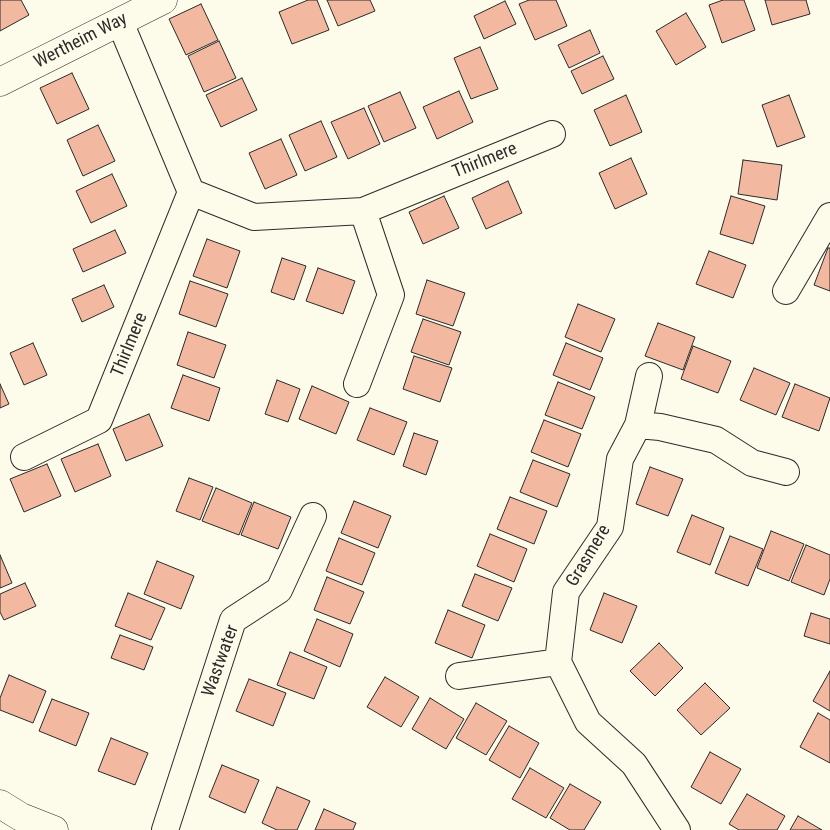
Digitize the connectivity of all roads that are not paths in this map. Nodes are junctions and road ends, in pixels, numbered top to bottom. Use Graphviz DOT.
graph roads {
  1 [pos="163,0"];
  2 [pos="120,22"];
  3 [pos="0,82"];
  4 [pos="552,134"];
  5 [pos="191,192"];
  6 [pos="363,211"];
  7 [pos="830,216"];
  8 [pos="786,290"];
  9 [pos="649,376"];
  10 [pos="357,384"];
  11 [pos="638,425"];
  12 [pos="24,457"];
  13 [pos="786,472"];
  14 [pos="313,516"];
  15 [pos="558,662"];
  16 [pos="458,676"];
  17 [pos="0,804"];
  18 [pos="54,830"];
  19 [pos="165,830"];
  20 [pos="677,830"];
  1 -- 2 [label="street, Wertheim Way"];
  2 -- 3 [label="street, Wertheim Way"];
  2 -- 5 [label="street"];
  4 -- 6 [label="street, Thirlmere"];
  5 -- 6 [label="street, Thirlmere"];
  5 -- 12 [label="street, Thirlmere"];
  6 -- 10 [label="street"];
  7 -- 8 [label="street"];
  9 -- 11 [label="street, Grasmere"];
  11 -- 13 [label="street"];
  11 -- 15 [label="street, Grasmere"];
  14 -- 19 [label="street, Wastwater"];
  15 -- 16 [label="street"];
  15 -- 20 [label="street"];
  17 -- 18 [label="street"];
}
